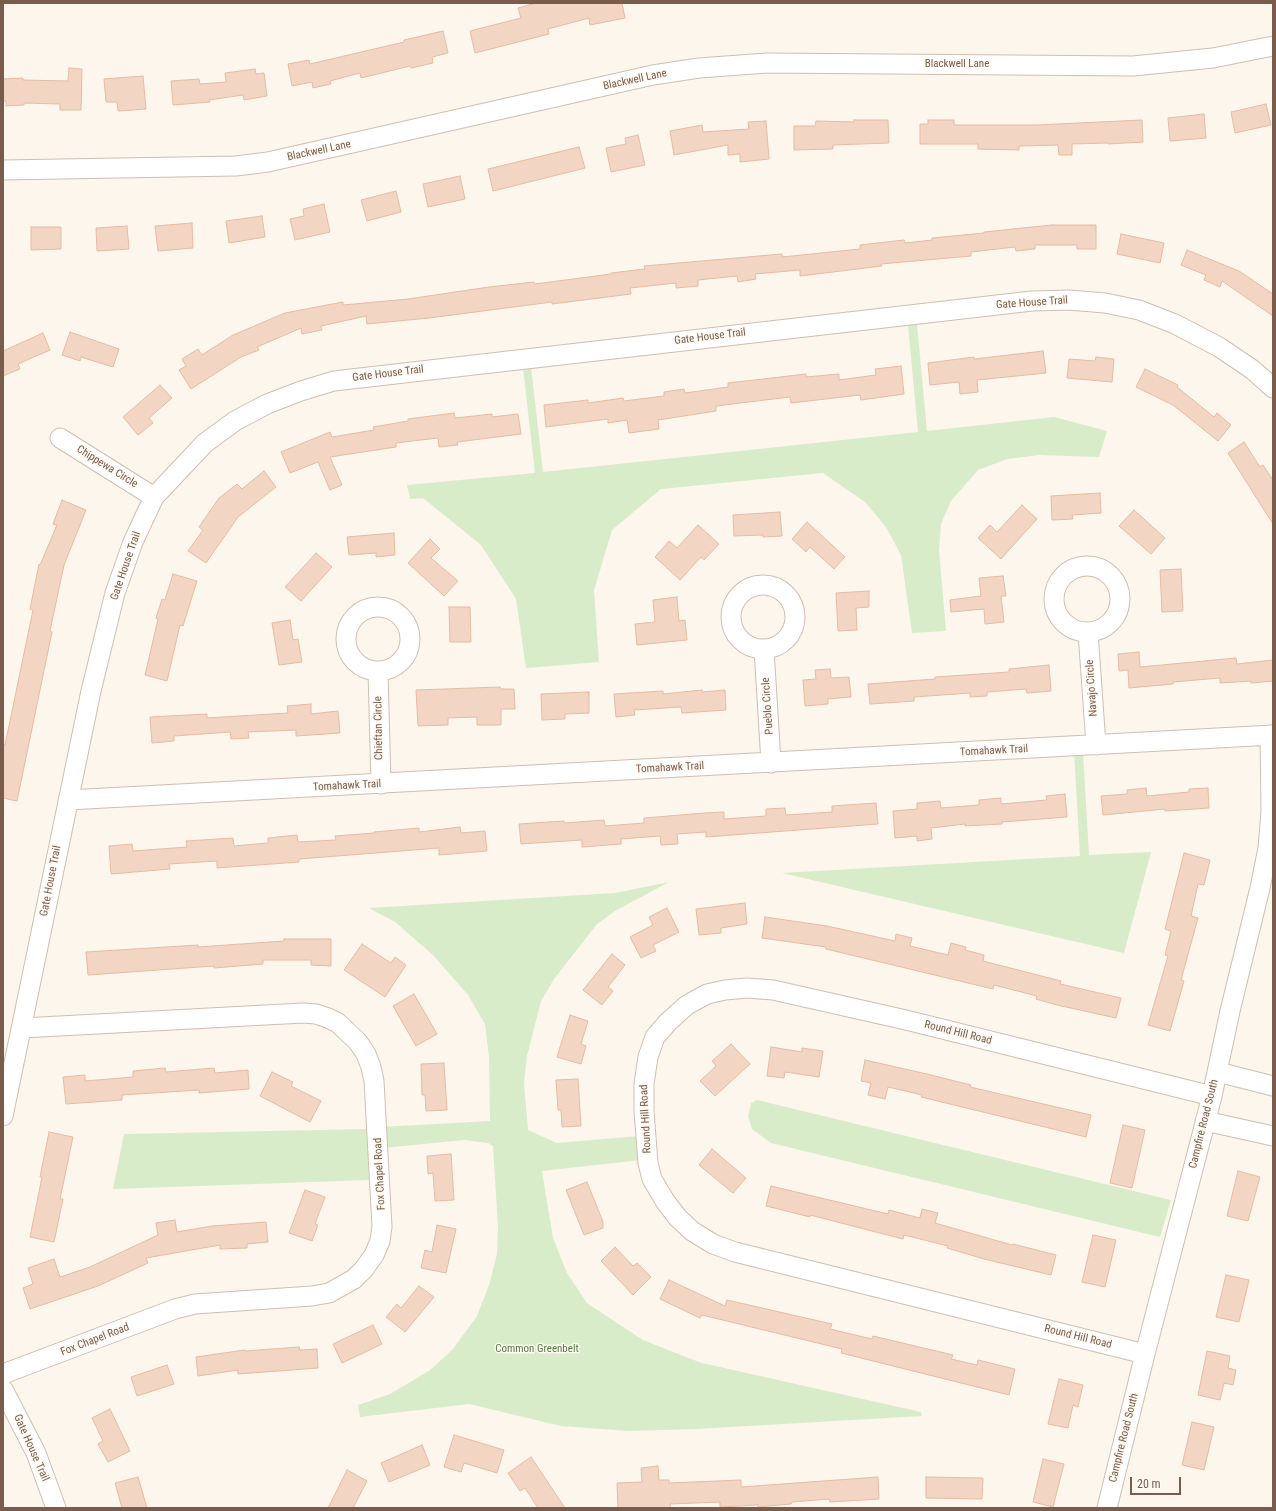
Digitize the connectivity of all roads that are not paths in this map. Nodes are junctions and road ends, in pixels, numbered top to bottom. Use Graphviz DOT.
graph roads {
  1 [pos="1273,46"];
  2 [pos="3,170"];
  3 [pos="1273,388"];
  4 [pos="60,438"];
  5 [pos="154,497"];
  6 [pos="1088,632"];
  7 [pos="764,649"];
  8 [pos="378,672"];
  9 [pos="1272,735"];
  10 [pos="1096,745"];
  11 [pos="771,763"];
  12 [pos="381,784"];
  13 [pos="68,800"];
  14 [pos="22,1028"];
  15 [pos="1218,1072"];
  16 [pos="1273,1086"];
  17 [pos="1212,1096"];
  18 [pos="3,1116"];
  19 [pos="1205,1121"];
  20 [pos="1273,1136"];
  21 [pos="1145,1354"];
  22 [pos="3,1374"];
  23 [pos="3,1389"];
  24 [pos="56,1508"];
  25 [pos="1107,1508"];
  1 -- 2 [label="street, Blackwell Lane"];
  3 -- 5 [label="street, Gate House Trail"];
  4 -- 5 [label="street, Chippewa Circle"];
  5 -- 13 [label="street, Gate House Trail"];
  6 -- 10 [label="street, Navajo Circle"];
  7 -- 11 [label="street, Pueblo Circle"];
  8 -- 12 [label="street, Chieftan Circle"];
  9 -- 10 [label="street, Tomahawk Trail"];
  9 -- 15 [label="street, Campfire Road South"];
  10 -- 11 [label="street, Tomahawk Trail"];
  11 -- 12 [label="street, Tomahawk Trail"];
  12 -- 13 [label="street, Tomahawk Trail"];
  13 -- 14 [label="street, Gate House Trail"];
  14 -- 18 [label="street, Gate House Trail"];
  14 -- 22 [label="street, Fox Chapel Road"];
  15 -- 16 [label="street"];
  15 -- 17 [label="street, Campfire Road South"];
  17 -- 19 [label="street, Campfire Road South"];
  17 -- 21 [label="street, Round Hill Road"];
  19 -- 20 [label="street"];
  19 -- 21 [label="street, Campfire Road South"];
  21 -- 25 [label="street, Campfire Road South"];
  23 -- 24 [label="street, Gate House Trail"];
}
